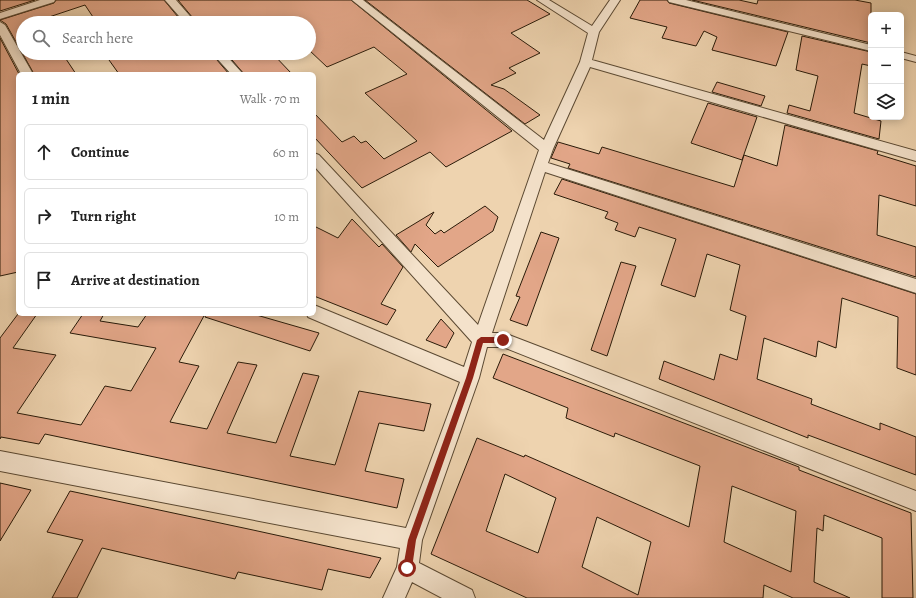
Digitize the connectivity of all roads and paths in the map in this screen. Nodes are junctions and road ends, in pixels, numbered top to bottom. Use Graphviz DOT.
graph roads {
  1 [pos="50,0"];
  2 [pos="170,0"];
  3 [pos="357,0"];
  4 [pos="542,0"];
  5 [pos="615,0"];
  6 [pos="673,0"];
  7 [pos="0,16"];
  8 [pos="185,16"];
  9 [pos="0,25"];
  10 [pos="594,32"];
  11 [pos="868,47"];
  12 [pos="16,53"];
  13 [pos="904,56"];
  14 [pos="916,59"];
  15 [pos="20,60"];
  16 [pos="225,60"];
  17 [pos="586,62"];
  18 [pos="27,72"];
  19 [pos="236,72"];
  20 [pos="546,149"];
  21 [pos="916,156"];
  22 [pos="316,160"];
  23 [pos="541,166"];
  24 [pos="916,286"];
  25 [pos="316,313"];
  26 [pos="481,340"];
  27 [pos="470,378"];
  28 [pos="0,461"];
  29 [pos="916,501"];
  30 [pos="412,540"];
  31 [pos="407,568"];
  32 [pos="394,598"];
  33 [pos="464,598"];
  1 -- 7 [label="street"];
  2 -- 8 [label="street"];
  3 -- 20 [label="street"];
  4 -- 10 [label="street"];
  5 -- 10 [label="street"];
  6 -- 11 [label="street"];
  9 -- 12 [label="street"];
  10 -- 17 [label="street"];
  13 -- 14 [label="street"];
  15 -- 18 [label="street"];
  16 -- 19 [label="street"];
  17 -- 20 [label="street"];
  17 -- 21 [label="street"];
  20 -- 23 [label="street"];
  22 -- 26 [label="street"];
  23 -- 24 [label="street"];
  23 -- 26 [label="street"];
  25 -- 27 [label="street"];
  26 -- 27 [label="street"];
  26 -- 29 [label="street"];
  27 -- 30 [label="street"];
  28 -- 30 [label="street"];
  30 -- 31 [label="street"];
  31 -- 32 [label="street"];
  31 -- 33 [label="street"];
}
